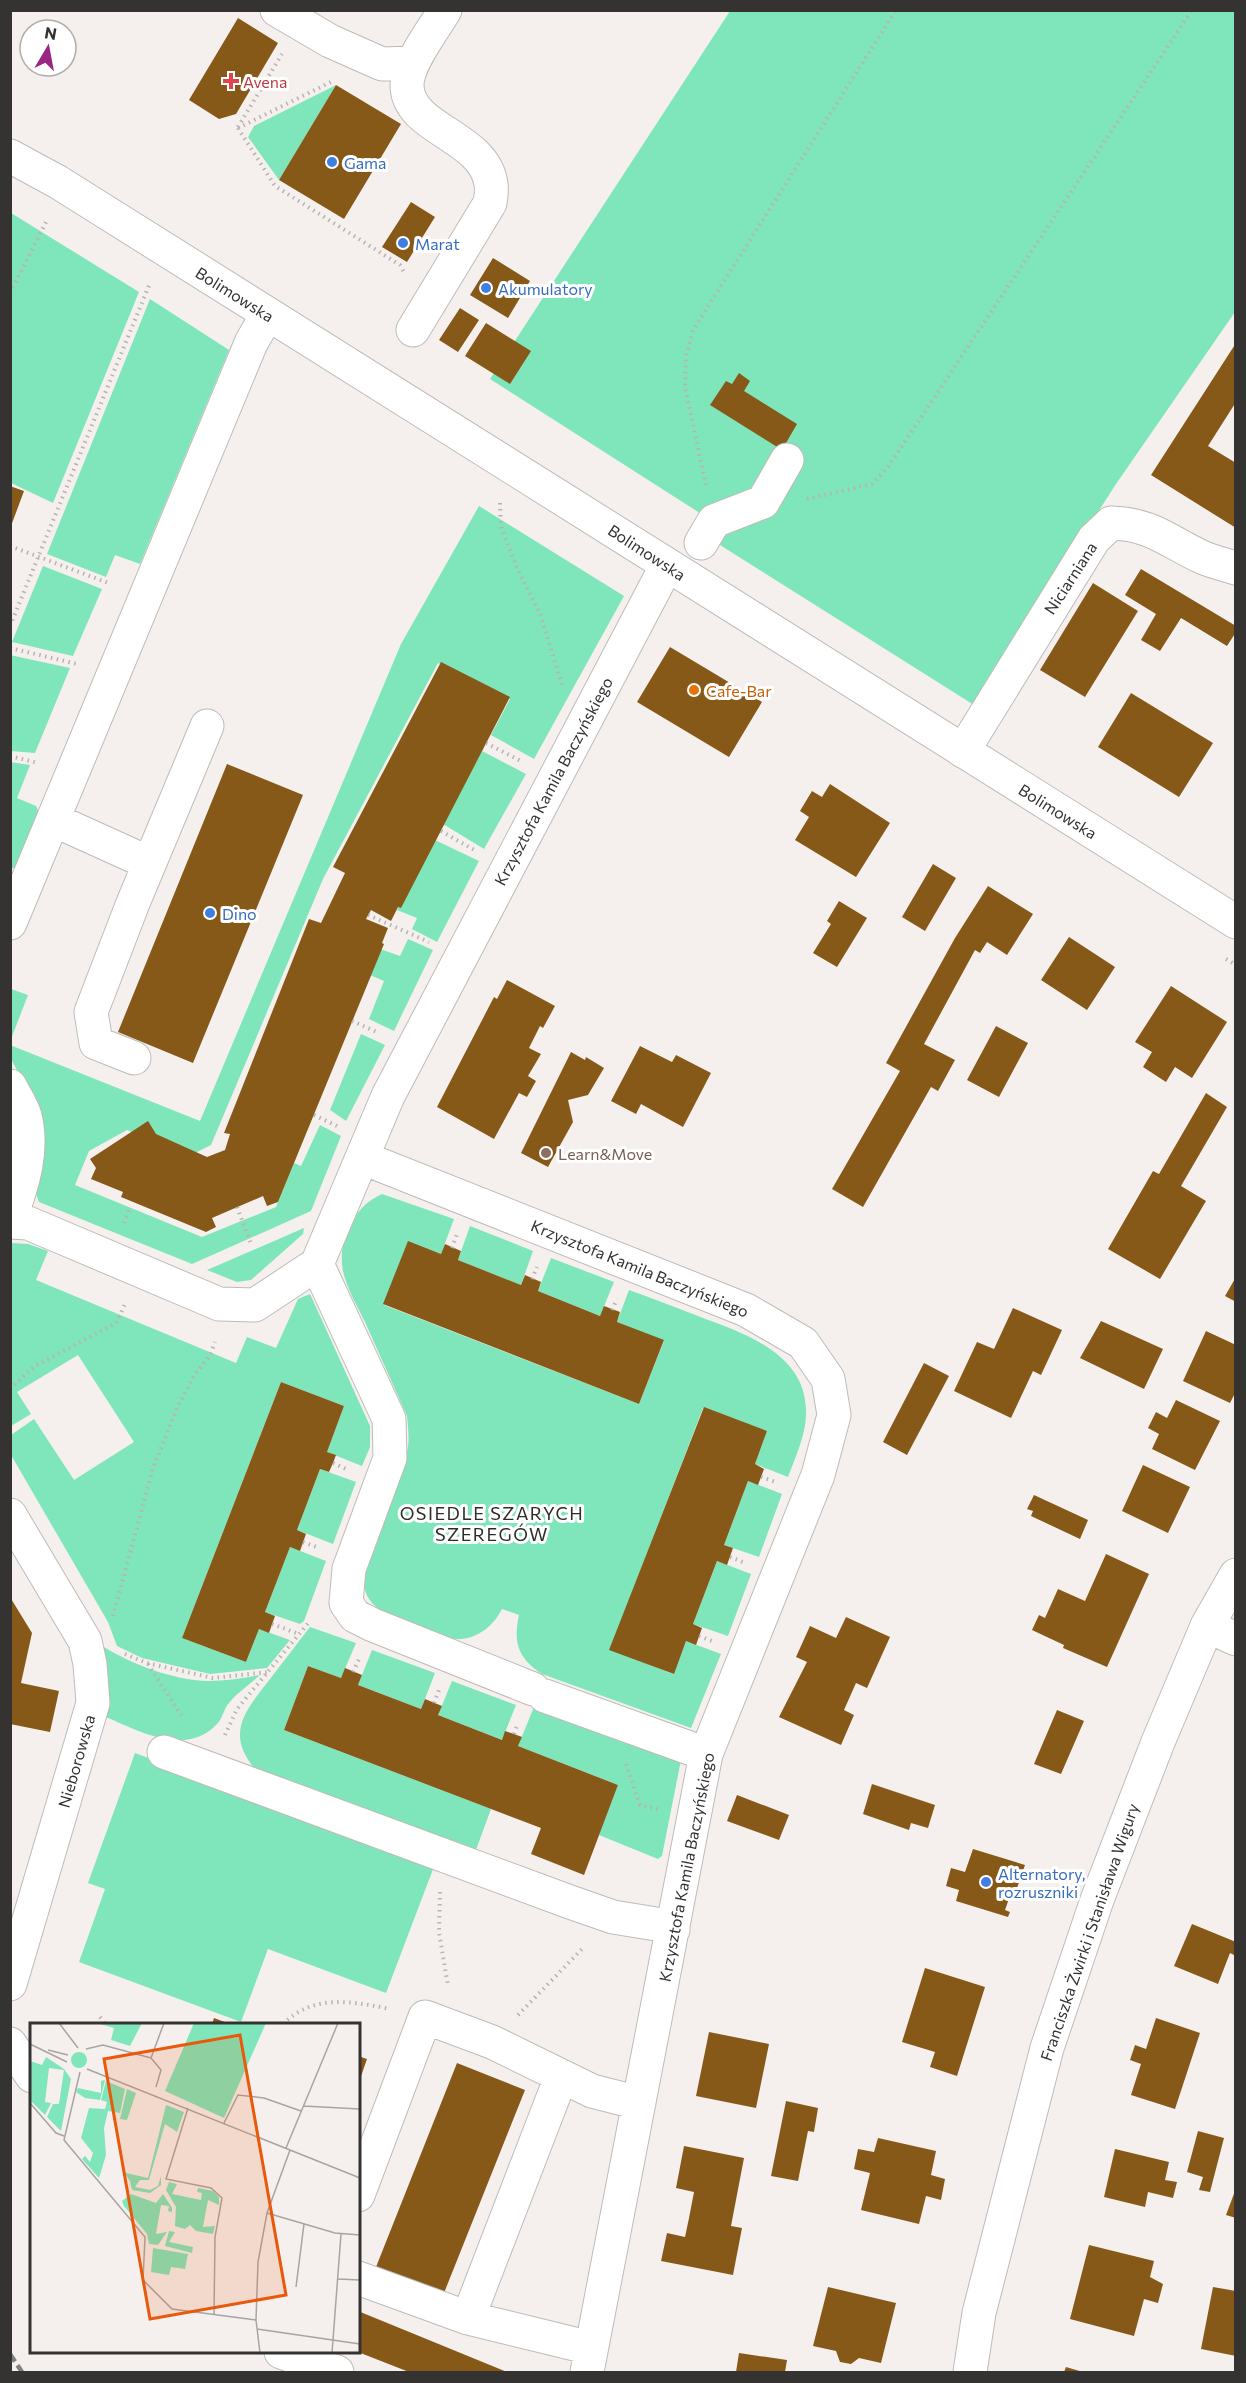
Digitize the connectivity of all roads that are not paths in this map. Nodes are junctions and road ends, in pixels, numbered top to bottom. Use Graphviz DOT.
graph roads {
  1 [pos="277,10"];
  2 [pos="445,10"];
  3 [pos="413,63"];
  4 [pos="10,135"];
  5 [pos="10,156"];
  6 [pos="58,182"];
  7 [pos="267,315"];
  8 [pos="413,330"];
  9 [pos="787,460"];
  10 [pos="702,543"];
  11 [pos="667,565"];
  12 [pos="1236,568"];
  13 [pos="207,726"];
  14 [pos="963,751"];
  15 [pos="54,820"];
  16 [pos="149,863"];
  17 [pos="1236,922"];
  18 [pos="10,923"];
  19 [pos="134,1058"];
  20 [pos="10,1086"];
  21 [pos="363,1158"];
  22 [pos="10,1221"];
  23 [pos="317,1264"];
  24 [pos="10,1515"];
  25 [pos="1236,1575"];
  26 [pos="1221,1632"];
  27 [pos="164,1752"];
  28 [pos="706,1754"];
  29 [pos="673,1930"];
  30 [pos="10,1984"];
  31 [pos="10,2044"];
  32 [pos="30,2073"];
  33 [pos="561,2077"];
  34 [pos="639,2103"];
  35 [pos="360,2191"];
  36 [pos="360,2279"];
  37 [pos="468,2318"];
  38 [pos="284,2353"];
  39 [pos="589,2360"];
  40 [pos="337,2373"];
  41 [pos="970,2373"];
  1 -- 3 [label="street"];
  2 -- 3 [label="street"];
  3 -- 8 [label="street"];
  4 -- 6 [label="street, Bolimowska"];
  5 -- 6 [label="street, Bolimowska"];
  6 -- 7 [label="street, Bolimowska"];
  7 -- 11 [label="street, Bolimowska"];
  7 -- 15 [label="street"];
  9 -- 10 [label="street"];
  11 -- 14 [label="street, Bolimowska"];
  11 -- 21 [label="street, Krzysztofa Kamila Baczyńskiego"];
  12 -- 14 [label="street, Niciarniana"];
  13 -- 16 [label="street"];
  14 -- 17 [label="street, Bolimowska"];
  15 -- 16 [label="street"];
  15 -- 18 [label="street"];
  16 -- 19 [label="street"];
  20 -- 22 [label="street"];
  21 -- 23 [label="street"];
  21 -- 28 [label="street, Krzysztofa Kamila Baczyńskiego"];
  22 -- 23 [label="street"];
  23 -- 28 [label="street"];
  24 -- 30 [label="street, Nieborowska"];
  25 -- 26 [label="street, Franciszka Żwirki i Stanisława Wigury"];
  26 -- 41 [label="street, Franciszka Żwirki i Stanisława Wigury"];
  27 -- 29 [label="street"];
  28 -- 29 [label="street, Krzysztofa Kamila Baczyńskiego"];
  29 -- 34 [label="street, Krzysztofa Kamila Baczyńskiego"];
  31 -- 32 [label="street"];
  33 -- 34 [label="street"];
  33 -- 35 [label="street"];
  33 -- 37 [label="street"];
  34 -- 39 [label="street, Krzysztofa Kamila Baczyńskiego"];
  36 -- 37 [label="street"];
  37 -- 39 [label="street"];
  38 -- 40 [label="street"];
}
